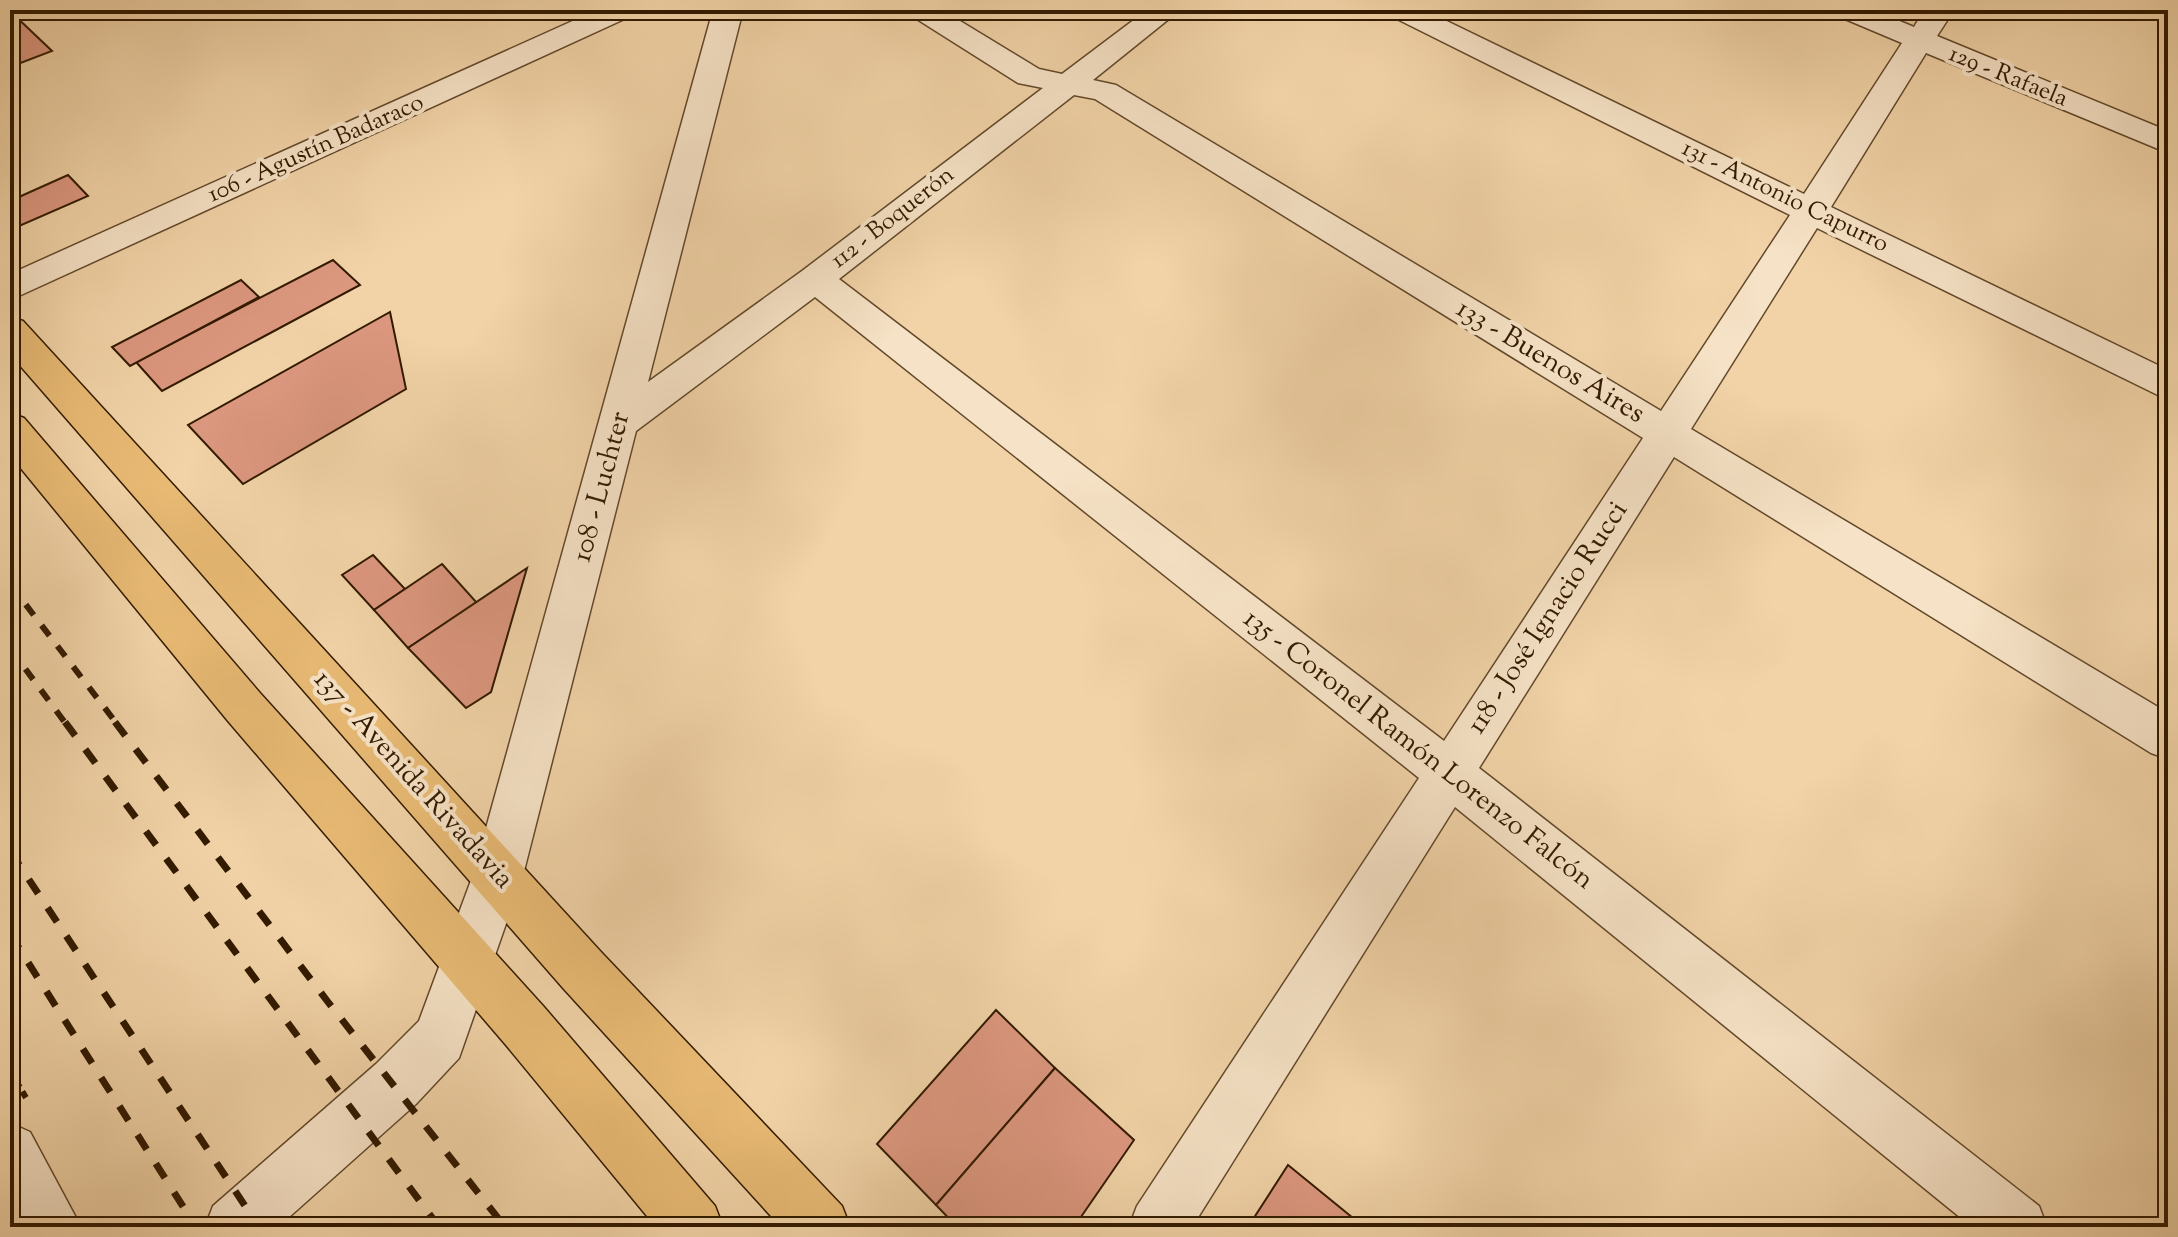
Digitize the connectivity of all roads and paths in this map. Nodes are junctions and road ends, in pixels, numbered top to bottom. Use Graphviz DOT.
graph roads {
  1 [pos="621,10"];
  2 [pos="728,10"];
  3 [pos="922,10"];
  4 [pos="1165,10"];
  5 [pos="1401,10"];
  6 [pos="1848,10"];
  7 [pos="1928,25"];
  8 [pos="1069,83"];
  9 [pos="2168,143"];
  10 [pos="1809,208"];
  11 [pos="815,279"];
  12 [pos="10,288"];
  13 [pos="10,330"];
  14 [pos="2168,386"];
  15 [pos="619,423"];
  16 [pos="10,428"];
  17 [pos="1667,433"];
  18 [pos="2168,738"];
  19 [pos="1448,772"];
  20 [pos="498,875"];
  21 [pos="469,961"];
  22 [pos="10,1152"];
  23 [pos="52,1227"];
  24 [pos="234,1227"];
  25 [pos="694,1227"];
  26 [pos="821,1227"];
  27 [pos="1158,1227"];
  28 [pos="2018,1227"];
  1 -- 12 [label="street, 106 - Agustín Badaraco"];
  2 -- 15 [label="street, 108 - Luchter"];
  3 -- 8 [label="street, 133 - Buenos Aires"];
  4 -- 8 [label="street, 112 - Boquerón"];
  5 -- 10 [label="street, 131 - Antonio Capurro"];
  6 -- 7 [label="street, 129 - Rafaela"];
  7 -- 9 [label="street, 129 - Rafaela"];
  7 -- 10 [label="street, 118 - José Ignacio Rucci"];
  8 -- 11 [label="street, 112 - Boquerón"];
  8 -- 17 [label="street, 133 - Buenos Aires"];
  10 -- 14 [label="street, 131 - Antonio Capurro"];
  10 -- 17 [label="street, 118 - José Ignacio Rucci"];
  11 -- 15 [label="street, 112 - Boquerón"];
  11 -- 19 [label="street, 135 - Coronel Ramón Lorenzo Falcón"];
  13 -- 20 [label="main road, 137 - Avenida Rivadavia"];
  15 -- 20 [label="street, 108 - Luchter"];
  16 -- 21 [label="main road"];
  17 -- 18 [label="street, 133 - Buenos Aires"];
  17 -- 19 [label="street, 118 - José Ignacio Rucci"];
  19 -- 27 [label="street, 118 - José Ignacio Rucci"];
  19 -- 28 [label="street, 135 - Coronel Ramón Lorenzo Falcón"];
  20 -- 21 [label="street, 108 - Luchter"];
  20 -- 26 [label="main road, 137 - Avenida Rivadavia"];
  21 -- 24 [label="street, 108 - Luchter"];
  21 -- 25 [label="main road"];
  22 -- 23 [label="street"];
}
